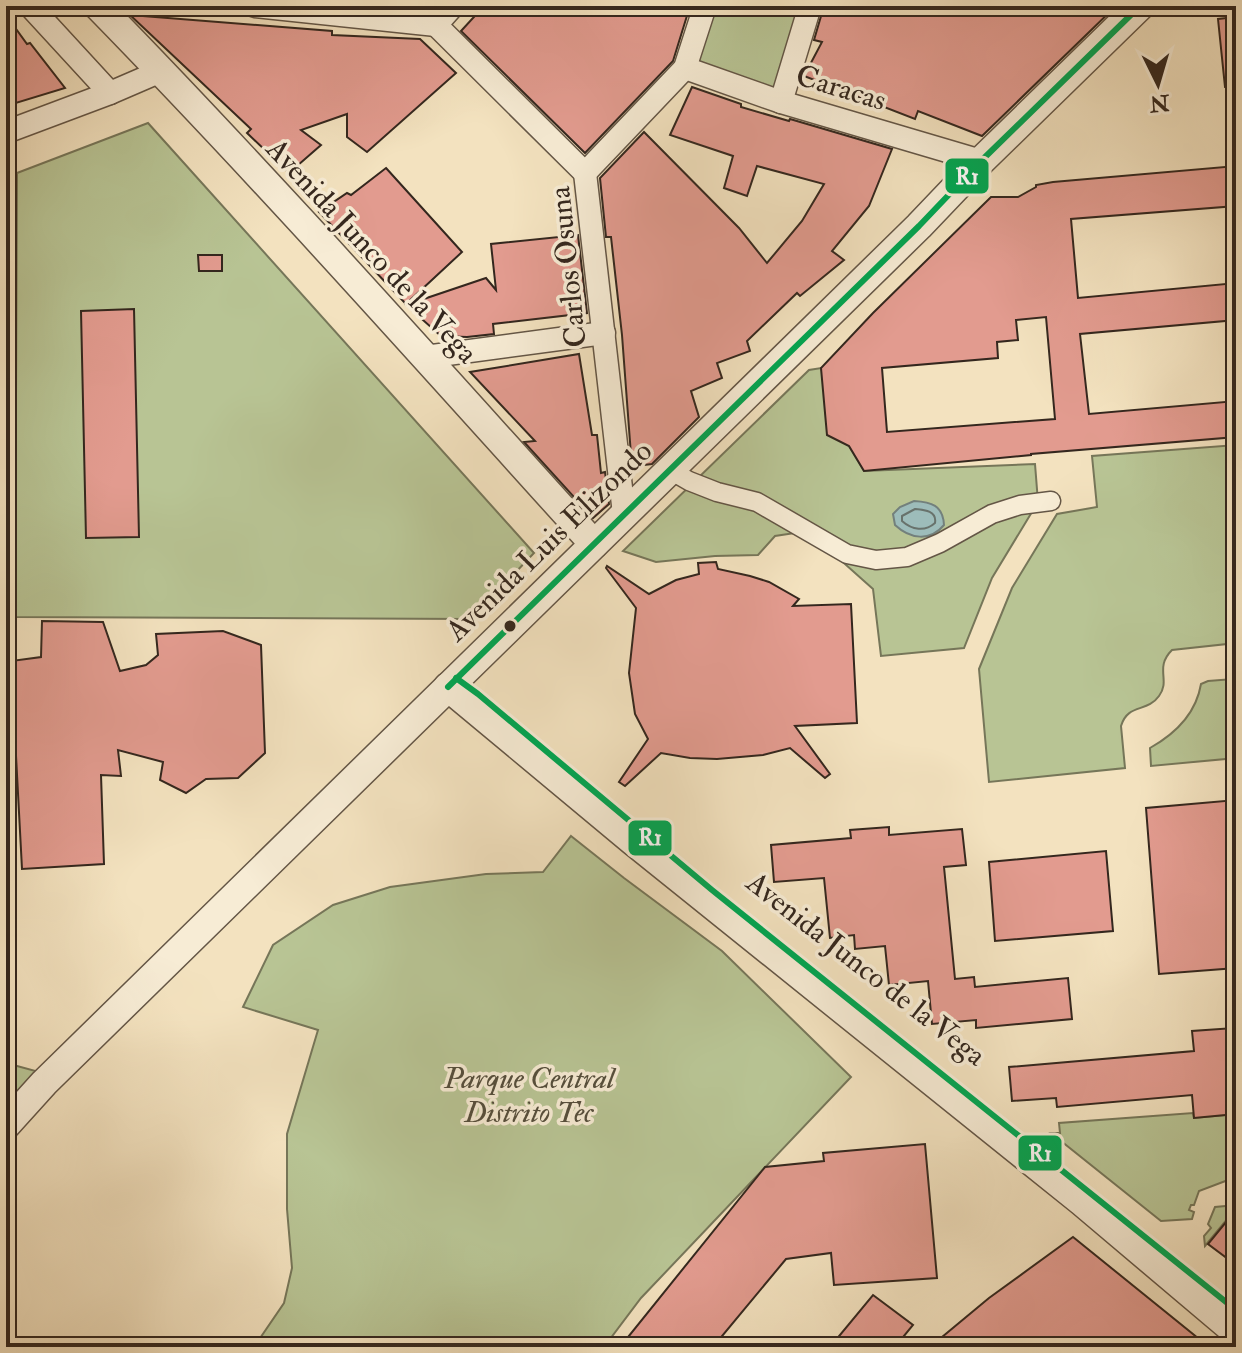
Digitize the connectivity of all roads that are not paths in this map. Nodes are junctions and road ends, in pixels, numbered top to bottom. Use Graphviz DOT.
graph roads {
  1 [pos="30,6"];
  2 [pos="98,6"];
  3 [pos="255,6"];
  4 [pos="453,6"];
  5 [pos="705,6"];
  6 [pos="810,6"];
  7 [pos="1140,6"];
  8 [pos="436,25"];
  9 [pos="685,68"];
  10 [pos="161,71"];
  11 [pos="110,93"];
  12 [pos="781,102"];
  13 [pos="6,132"];
  14 [pos="981,161"];
  15 [pos="585,173"];
  16 [pos="604,333"];
  17 [pos="425,357"];
  18 [pos="670,470"];
  19 [pos="1051,501"];
  20 [pos="624,514"];
  21 [pos="594,544"];
  22 [pos="452,683"];
  23 [pos="6,1125"];
  24 [pos="1236,1310"];
  25 [pos="1236,1332"];
  1 -- 11 [label="street"];
  2 -- 10 [label="street, Avenida Junco de la Vega"];
  3 -- 8 [label="street"];
  4 -- 8 [label="street"];
  5 -- 9 [label="street, Carlos Osuna"];
  6 -- 12 [label="street"];
  7 -- 14 [label="street, Avenida Luis Elizondo"];
  8 -- 15 [label="street"];
  9 -- 12 [label="street, Caracas"];
  9 -- 15 [label="street, Carlos Osuna"];
  10 -- 11 [label="street"];
  10 -- 17 [label="street, Avenida Junco de la Vega"];
  11 -- 13 [label="street"];
  12 -- 14 [label="street, Caracas"];
  14 -- 18 [label="street, Avenida Luis Elizondo"];
  15 -- 16 [label="street, Carlos Osuna"];
  16 -- 17 [label="street"];
  16 -- 20 [label="street, Carlos Osuna"];
  17 -- 21 [label="street, Avenida Junco de la Vega"];
  18 -- 19 [label="street"];
  18 -- 20 [label="street, Avenida Luis Elizondo"];
  20 -- 21 [label="street, Avenida Luis Elizondo"];
  21 -- 22 [label="street, Avenida Luis Elizondo"];
  22 -- 23 [label="street, Avenida Luis Elizondo"];
  22 -- 24 [label="street, Avenida Junco de la Vega"];
  22 -- 25 [label="street, Avenida Junco de la Vega"];
}
